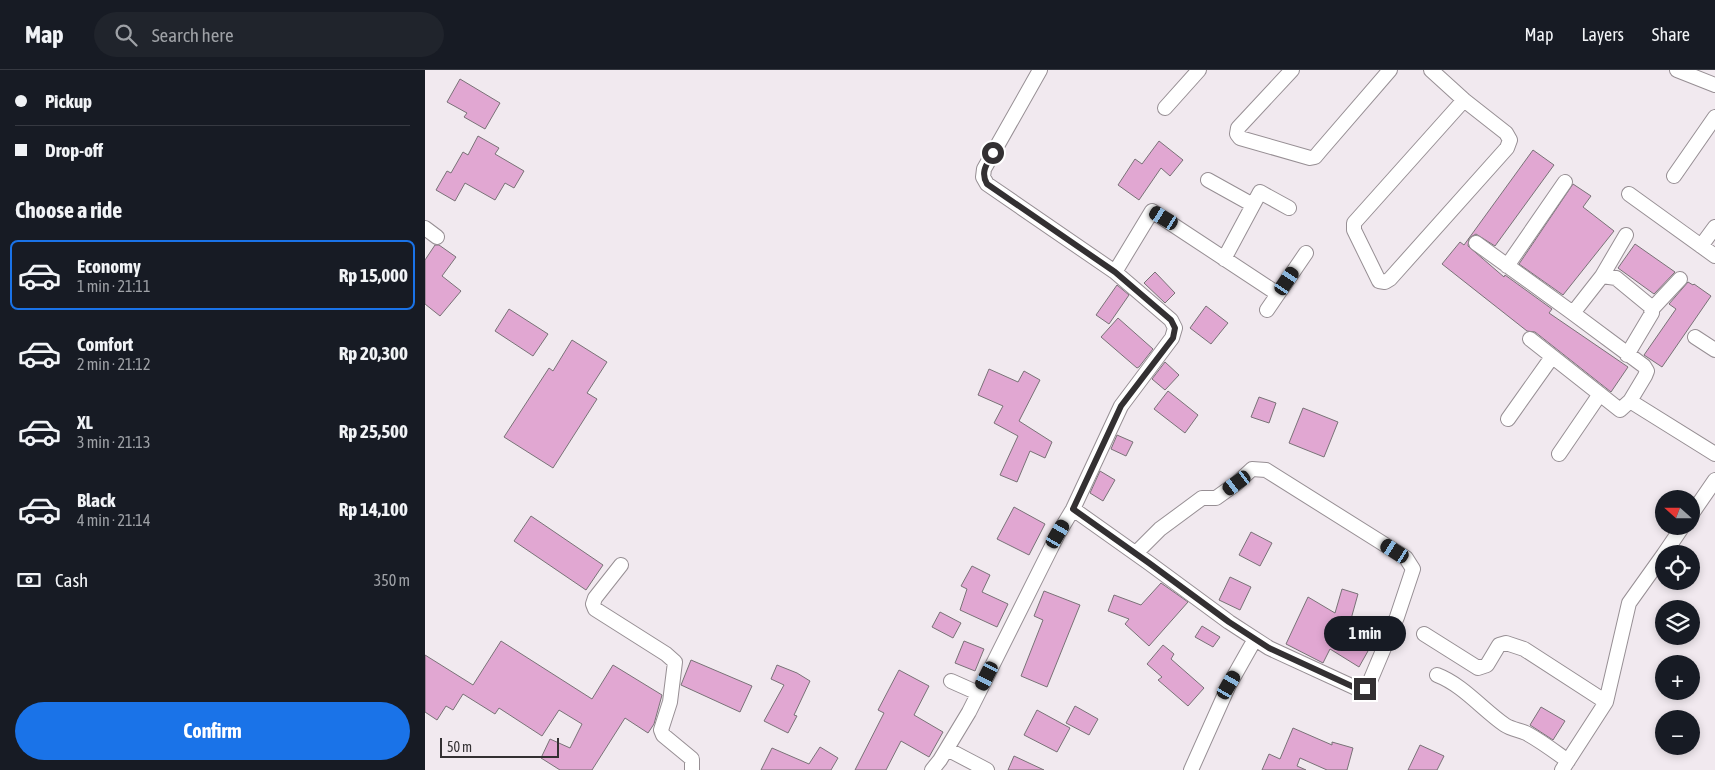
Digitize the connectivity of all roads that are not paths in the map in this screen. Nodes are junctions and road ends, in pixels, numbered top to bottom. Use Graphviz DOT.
graph roads {
  1 [pos="1040,70"];
  2 [pos="1199,70"];
  3 [pos="1292,70"];
  4 [pos="1390,70"];
  5 [pos="1431,70"];
  6 [pos="1687,72"];
  7 [pos="1715,85"];
  8 [pos="1464,100"];
  9 [pos="1165,108"];
  10 [pos="1715,117"];
  11 [pos="1674,176"];
  12 [pos="1208,180"];
  13 [pos="1565,182"];
  14 [pos="1629,194"];
  15 [pos="1253,205"];
  16 [pos="1289,208"];
  17 [pos="425,228"];
  18 [pos="1715,228"];
  19 [pos="437,236"];
  20 [pos="1626,236"];
  21 [pos="1476,242"];
  22 [pos="1701,246"];
  23 [pos="1306,253"];
  24 [pos="1715,256"];
  25 [pos="1224,259"];
  26 [pos="1507,266"];
  27 [pos="1115,272"];
  28 [pos="1602,276"];
  29 [pos="1680,279"];
  30 [pos="1278,294"];
  31 [pos="1652,309"];
  32 [pos="1267,310"];
  33 [pos="1573,312"];
  34 [pos="1695,337"];
  35 [pos="1530,339"];
  36 [pos="1715,350"];
  37 [pos="1627,355"];
  38 [pos="1552,357"];
  39 [pos="1600,394"];
  40 [pos="1630,401"];
  41 [pos="1509,420"];
  42 [pos="1559,454"];
  43 [pos="1715,454"];
  44 [pos="1715,480"];
  45 [pos="1700,502"];
  46 [pos="1073,509"];
  47 [pos="1136,553"];
  48 [pos="621,564"];
  49 [pos="1655,567"];
  50 [pos="1424,634"];
  51 [pos="1255,639"];
  52 [pos="1437,675"];
  53 [pos="951,681"];
  54 [pos="978,694"];
  55 [pos="1606,702"];
  56 [pos="947,749"];
  57 [pos="1565,766"];
  58 [pos="692,770"];
  59 [pos="932,770"];
  60 [pos="987,770"];
  61 [pos="1191,770"];
  1 -- 27 [label="street"];
  2 -- 9 [label="street"];
  3 -- 4 [label="street"];
  5 -- 8 [label="street"];
  6 -- 7 [label="street"];
  8 -- 8 [label="street"];
  10 -- 11 [label="street"];
  12 -- 15 [label="street"];
  13 -- 26 [label="street"];
  14 -- 22 [label="street"];
  15 -- 16 [label="street"];
  15 -- 25 [label="street"];
  17 -- 19 [label="street"];
  18 -- 22 [label="street"];
  20 -- 28 [label="street"];
  21 -- 26 [label="street"];
  22 -- 24 [label="street"];
  23 -- 30 [label="street"];
  25 -- 27 [label="street"];
  25 -- 30 [label="street"];
  26 -- 33 [label="street"];
  27 -- 46 [label="street"];
  28 -- 31 [label="street"];
  28 -- 33 [label="street"];
  29 -- 31 [label="street"];
  30 -- 32 [label="street"];
  31 -- 37 [label="street"];
  33 -- 37 [label="street"];
  34 -- 36 [label="street"];
  35 -- 38 [label="street"];
  37 -- 40 [label="street"];
  38 -- 39 [label="street"];
  38 -- 41 [label="street"];
  39 -- 40 [label="street"];
  39 -- 42 [label="street"];
  40 -- 43 [label="street"];
  44 -- 45 [label="street"];
  46 -- 47 [label="street"];
  46 -- 54 [label="street"];
  47 -- 51 [label="street"];
  47 -- 51 [label="street"];
  48 -- 58 [label="street"];
  49 -- 55 [label="street"];
  50 -- 55 [label="street"];
  51 -- 61 [label="street"];
  52 -- 57 [label="street"];
  53 -- 54 [label="street"];
  54 -- 56 [label="street"];
  55 -- 57 [label="street"];
  56 -- 59 [label="street"];
  56 -- 60 [label="street"];
}
